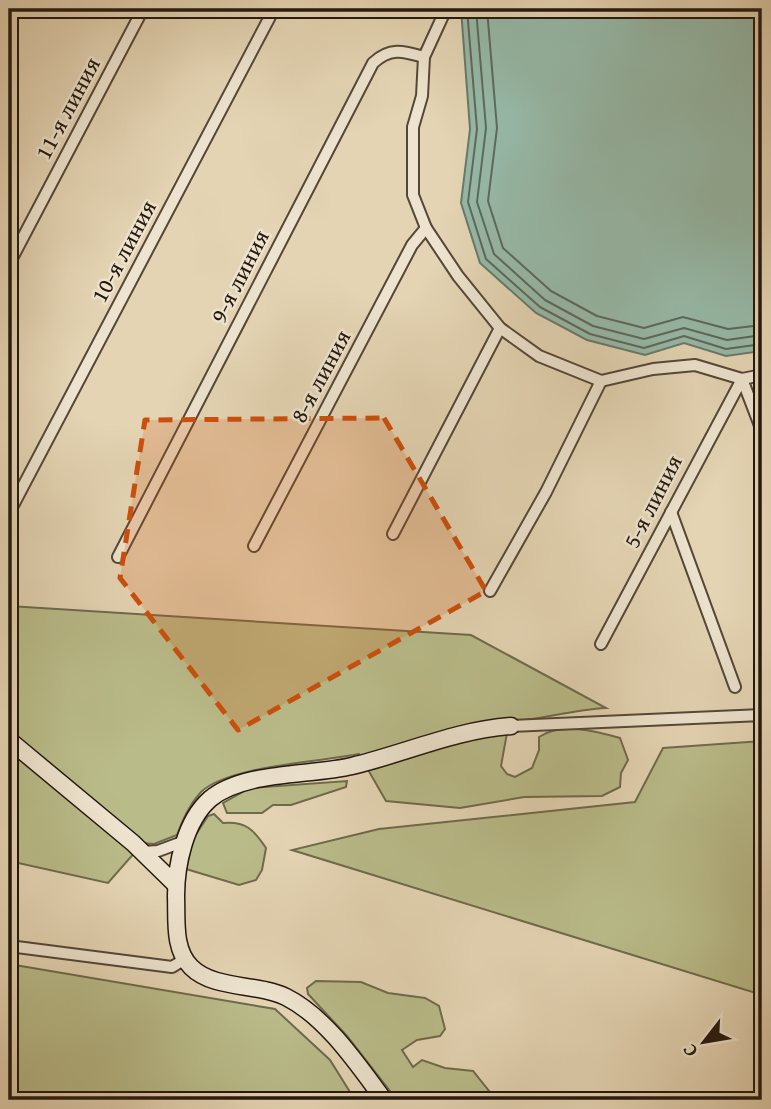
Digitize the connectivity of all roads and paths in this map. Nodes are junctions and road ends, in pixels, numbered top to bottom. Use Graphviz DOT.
graph roads {
  1 [pos="12,9"];
  2 [pos="143,9"];
  3 [pos="274,9"];
  4 [pos="446,9"];
  5 [pos="9,14"];
  6 [pos="424,57"];
  7 [pos="426,228"];
  8 [pos="9,264"];
  9 [pos="500,328"];
  10 [pos="762,375"];
  11 [pos="742,379"];
  12 [pos="601,381"];
  13 [pos="762,430"];
  14 [pos="671,512"];
  15 [pos="9,513"];
  16 [pos="393,534"];
  17 [pos="254,546"];
  18 [pos="118,557"];
  19 [pos="490,591"];
  20 [pos="601,644"];
  21 [pos="735,687"];
  22 [pos="762,715"];
  23 [pos="511,726"];
  24 [pos="9,740"];
  25 [pos="185,841"];
  26 [pos="142,852"];
  27 [pos="176,885"];
  28 [pos="9,946"];
  29 [pos="185,959"];
  30 [pos="384,1100"];
  1 -- 5 [label="street"];
  2 -- 8 [label="street, 11-я линия"];
  3 -- 15 [label="street, 10-я линия"];
  4 -- 6 [label="street"];
  6 -- 7 [label="street"];
  6 -- 18 [label="street, 9-я линия"];
  7 -- 9 [label="street"];
  7 -- 17 [label="street, 8-я линия"];
  9 -- 12 [label="street"];
  9 -- 16 [label="street"];
  10 -- 11 [label="street"];
  11 -- 12 [label="street"];
  11 -- 13 [label="street"];
  11 -- 14 [label="street, 5-я линия"];
  12 -- 19 [label="street"];
  14 -- 20 [label="street, 5-я линия"];
  14 -- 21 [label="street"];
  22 -- 23 [label="street"];
  23 -- 25 [label="street"];
  24 -- 26 [label="street"];
  25 -- 26 [label="street"];
  25 -- 27 [label="street"];
  26 -- 27 [label="street"];
  27 -- 29 [label="street"];
  28 -- 29 [label="street"];
  29 -- 30 [label="street"];
}
